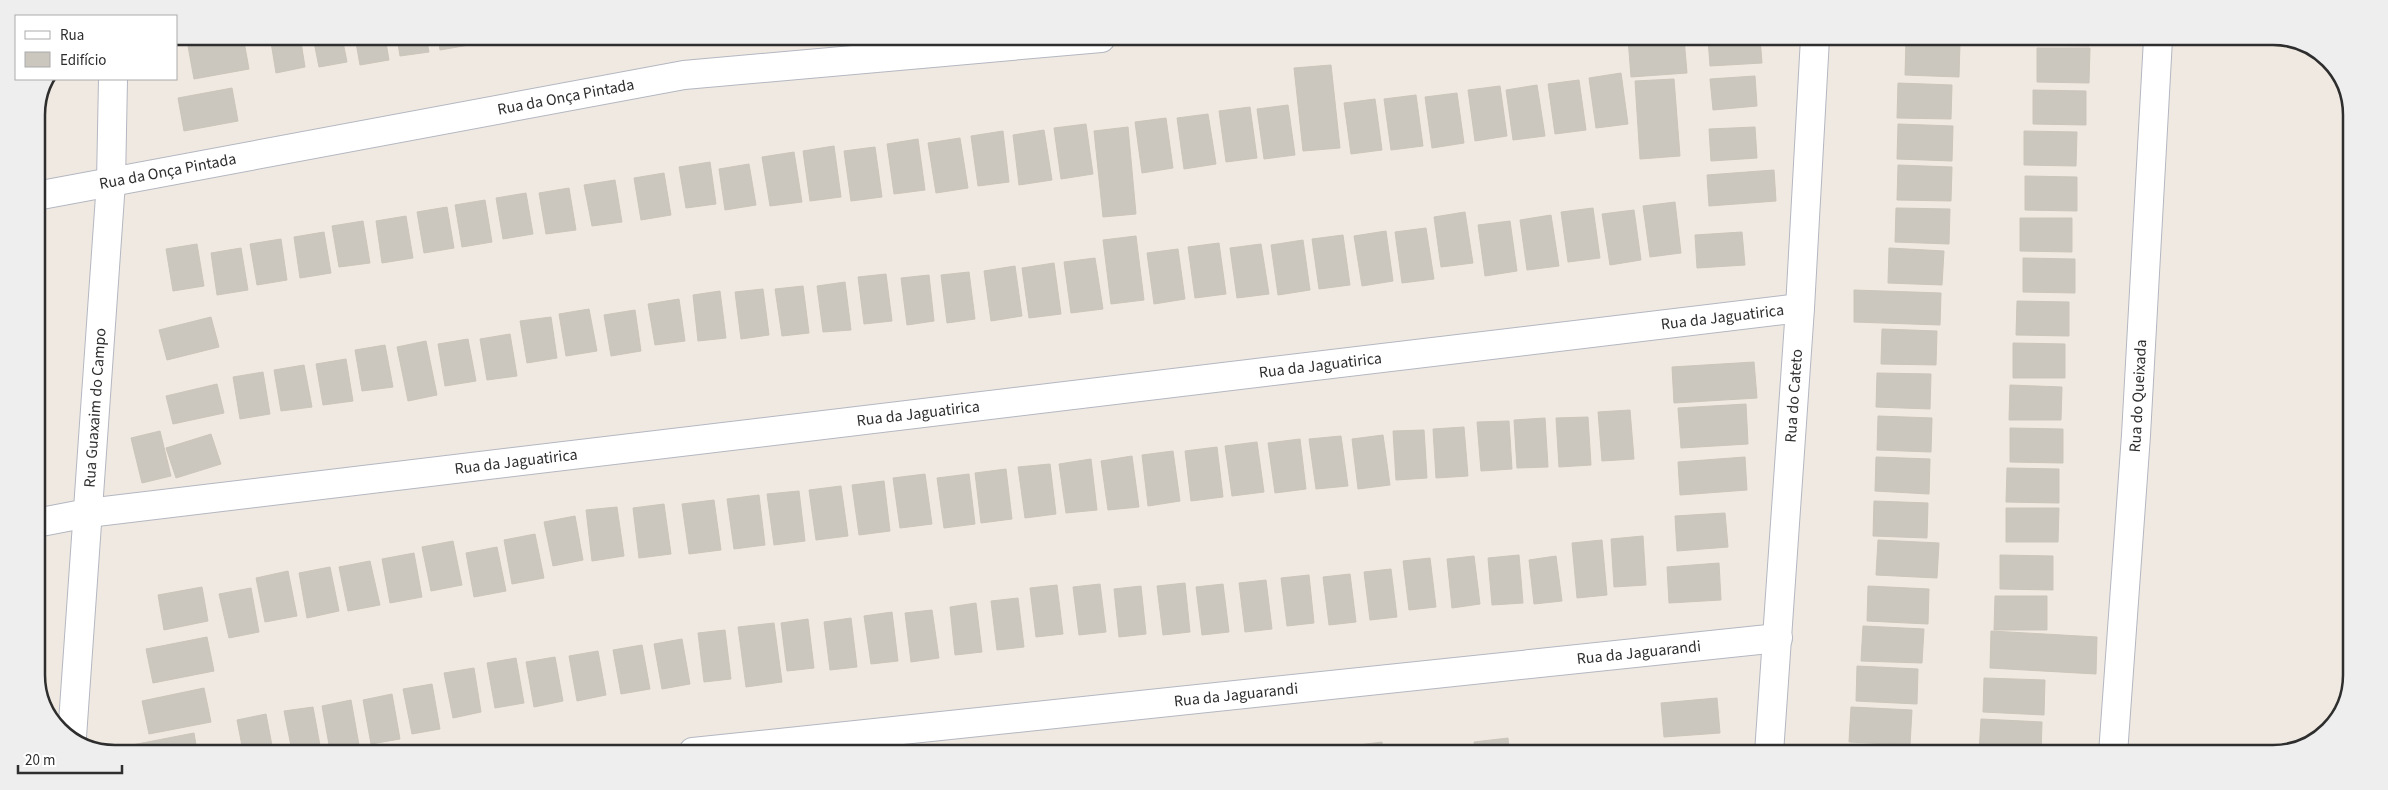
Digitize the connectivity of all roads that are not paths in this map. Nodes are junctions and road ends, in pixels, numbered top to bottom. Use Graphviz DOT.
graph roads {
  1 [pos="1022,45"];
  2 [pos="1815,45"];
  3 [pos="2158,45"];
  4 [pos="113,80"];
  5 [pos="111,182"];
  6 [pos="45,194"];
  7 [pos="1800,308"];
  8 [pos="88,513"];
  9 [pos="45,521"];
  10 [pos="1778,638"];
  11 [pos="72,730"];
  12 [pos="760,745"];
  13 [pos="1770,745"];
  14 [pos="2114,745"];
  1 -- 5 [label="street, Rua da Onça Pintada"];
  2 -- 7 [label="street, Rua do Cateto"];
  3 -- 14 [label="street, Rua do Queixada"];
  4 -- 5 [label="street, Rua Guaxaim do Campo"];
  5 -- 6 [label="street, Rua da Onça Pintada"];
  5 -- 8 [label="street, Rua Guaxaim do Campo"];
  7 -- 8 [label="street, Rua da Jaguatirica"];
  7 -- 10 [label="street, Rua do Cateto"];
  8 -- 9 [label="street, Rua da Jaguatirica"];
  8 -- 11 [label="street, Rua Guaxaim do Campo"];
  10 -- 12 [label="street, Rua da Jaguarandi"];
  10 -- 13 [label="street, Rua do Cateto"];
}
